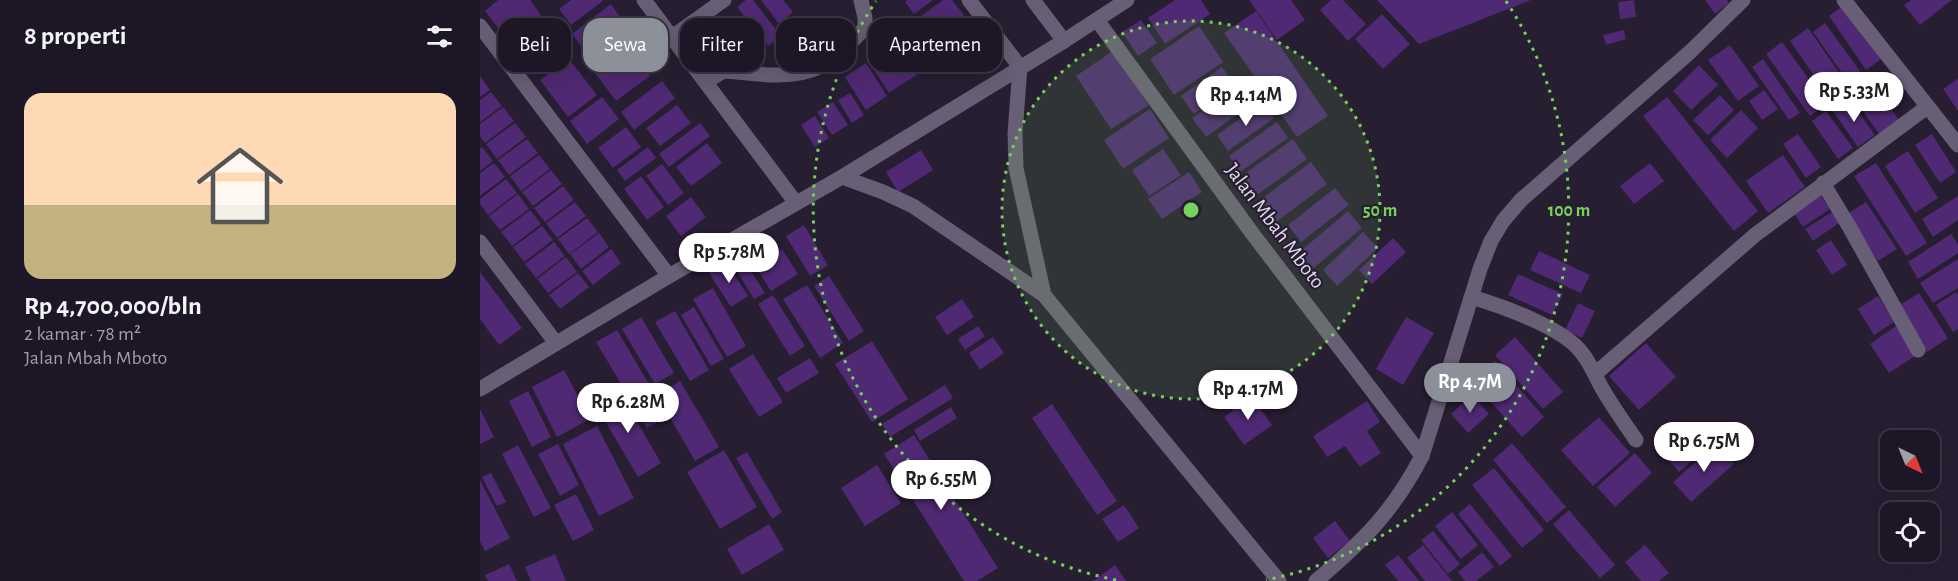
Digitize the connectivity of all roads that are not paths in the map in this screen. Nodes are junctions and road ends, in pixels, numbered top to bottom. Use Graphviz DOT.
graph roads {
  1 [pos="645,0"];
  2 [pos="724,0"];
  3 [pos="861,0"];
  4 [pos="969,0"];
  5 [pos="1033,0"];
  6 [pos="1126,0"];
  7 [pos="1743,0"];
  8 [pos="1844,0"];
  9 [pos="1097,20"];
  10 [pos="480,26"];
  11 [pos="672,37"];
  12 [pos="1064,41"];
  13 [pos="1020,67"];
  14 [pos="706,82"];
  15 [pos="1927,107"];
  16 [pos="1958,145"];
  17 [pos="842,177"];
  18 [pos="1823,183"];
  19 [pos="796,203"];
  20 [pos="480,242"];
  21 [pos="669,276"];
  22 [pos="1044,296"];
  23 [pos="1471,297"];
  24 [pos="556,343"];
  25 [pos="1918,350"];
  26 [pos="1594,374"];
  27 [pos="480,389"];
  28 [pos="1636,440"];
  29 [pos="1422,456"];
  30 [pos="1279,581"];
  31 [pos="1316,581"];
  1 -- 11 [label="street"];
  2 -- 11 [label="street"];
  3 -- 14 [label="street"];
  4 -- 13 [label="street"];
  5 -- 12 [label="street"];
  6 -- 9 [label="street"];
  7 -- 23 [label="street"];
  8 -- 15 [label="street"];
  9 -- 12 [label="street"];
  9 -- 29 [label="street, Jalan Mbah Mboto"];
  10 -- 21 [label="street"];
  11 -- 14 [label="street"];
  12 -- 13 [label="street"];
  13 -- 17 [label="street"];
  13 -- 22 [label="street"];
  14 -- 19 [label="street"];
  15 -- 16 [label="street"];
  15 -- 18 [label="street"];
  17 -- 19 [label="street"];
  17 -- 22 [label="street"];
  18 -- 25 [label="street"];
  18 -- 26 [label="street"];
  19 -- 21 [label="street"];
  20 -- 24 [label="street"];
  21 -- 24 [label="street"];
  22 -- 30 [label="street"];
  23 -- 26 [label="street"];
  23 -- 29 [label="street"];
  24 -- 27 [label="street"];
  26 -- 28 [label="street"];
  29 -- 31 [label="street"];
}
